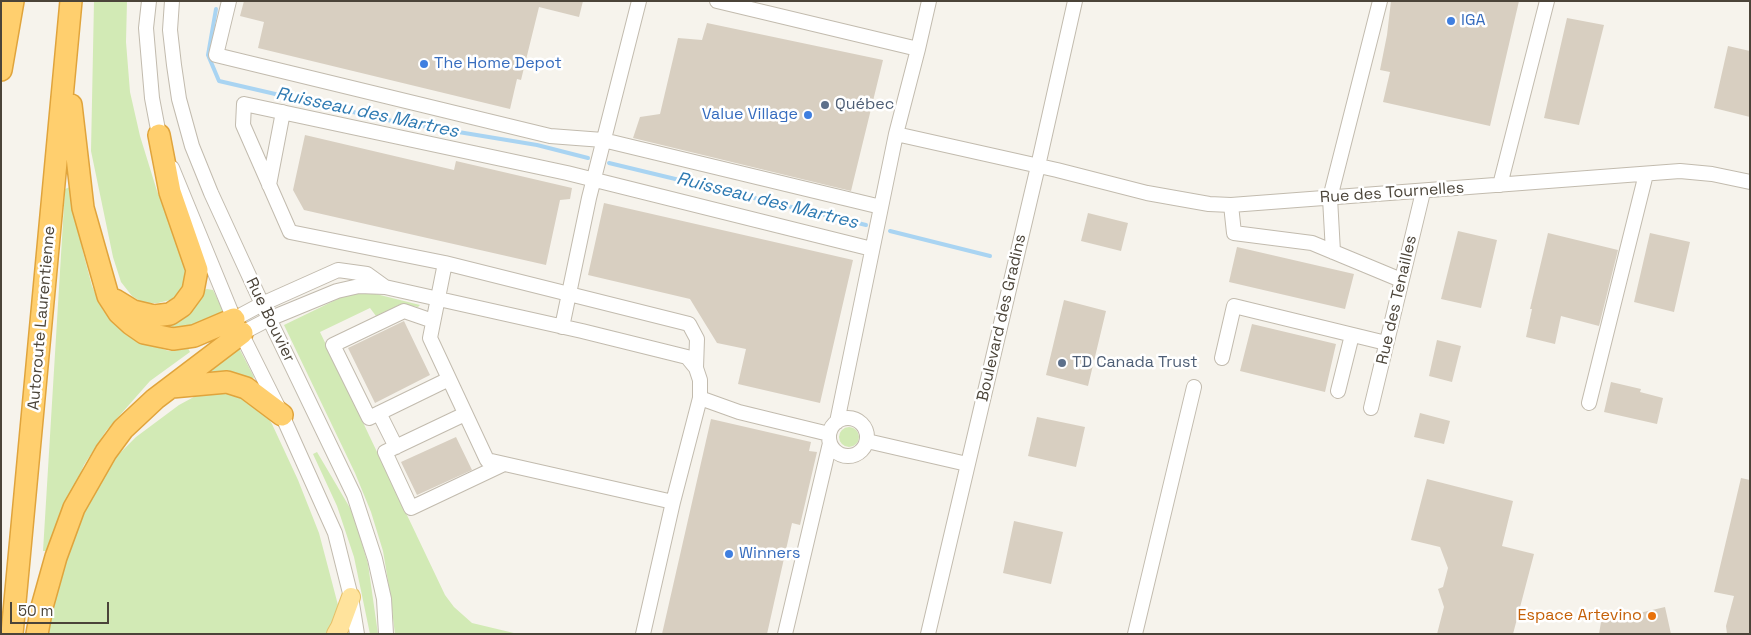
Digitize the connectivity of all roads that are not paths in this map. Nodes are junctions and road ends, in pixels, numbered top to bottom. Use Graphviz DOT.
graph roads {
  1 [pos="13,1"];
  2 [pos="71,1"];
  3 [pos="149,1"];
  4 [pos="172,1"];
  5 [pos="229,1"];
  6 [pos="639,1"];
  7 [pos="717,1"];
  8 [pos="928,1"];
  9 [pos="1075,1"];
  10 [pos="1380,1"];
  11 [pos="1547,1"];
  12 [pos="918,49"];
  13 [pos="66,62"];
  14 [pos="1,70"];
  15 [pos="283,112"];
  16 [pos="896,134"];
  17 [pos="159,135"];
  18 [pos="603,140"];
  19 [pos="1038,166"];
  20 [pos="1646,174"];
  21 [pos="594,179"];
  22 [pos="1750,182"];
  23 [pos="269,185"];
  24 [pos="1500,185"];
  25 [pos="1423,192"];
  26 [pos="1330,198"];
  27 [pos="1231,205"];
  28 [pos="881,207"];
  29 [pos="872,249"];
  30 [pos="1333,252"];
  31 [pos="445,264"];
  32 [pos="1401,280"];
  33 [pos="385,287"];
  34 [pos="569,294"];
  35 [pos="108,296"];
  36 [pos="437,298"];
  37 [pos="262,304"];
  38 [pos="269,319"];
  39 [pos="433,321"];
  40 [pos="238,326"];
  41 [pos="562,327"];
  42 [pos="1352,335"];
  43 [pos="1386,343"];
  44 [pos="1222,358"];
  45 [pos="696,368"];
  46 [pos="449,379"];
  47 [pos="1194,387"];
  48 [pos="170,388"];
  49 [pos="1338,392"];
  50 [pos="700,398"];
  51 [pos="1589,403"];
  52 [pos="1371,408"];
  53 [pos="379,413"];
  54 [pos="465,414"];
  55 [pos="282,415"];
  56 [pos="832,433"];
  57 [pos="867,441"];
  58 [pos="396,447"];
  59 [pos="504,464"];
  60 [pos="968,464"];
  61 [pos="673,502"];
  62 [pos="352,597"];
  63 [pos="12,634"];
  64 [pos="37,634"];
  65 [pos="336,634"];
  66 [pos="357,634"];
  67 [pos="386,634"];
  68 [pos="643,634"];
  69 [pos="785,634"];
  70 [pos="928,634"];
  71 [pos="1135,634"];
  1 -- 14 [label="highway"];
  2 -- 13 [label="highway, Autoroute Laurentienne"];
  3 -- 17 [label="street, Rue Bouvier"];
  4 -- 37 [label="street, Rue Bouvier"];
  5 -- 18 [label="street"];
  6 -- 18 [label="street"];
  7 -- 12 [label="street"];
  8 -- 12 [label="street"];
  9 -- 19 [label="street, Boulevard des Gradins"];
  10 -- 26 [label="street"];
  11 -- 24 [label="street"];
  12 -- 16 [label="street"];
  13 -- 35 [label="highway"];
  13 -- 63 [label="highway, Autoroute Laurentienne"];
  15 -- 21 [label="street"];
  15 -- 23 [label="street"];
  15 -- 23 [label="street"];
  16 -- 19 [label="street, Rue des Tournelles"];
  16 -- 28 [label="street"];
  17 -- 35 [label="highway"];
  17 -- 40 [label="street, Rue Bouvier"];
  18 -- 21 [label="street"];
  18 -- 28 [label="street"];
  19 -- 27 [label="street, Rue des Tournelles"];
  19 -- 60 [label="street, Boulevard des Gradins"];
  20 -- 22 [label="street, Rue des Tournelles"];
  20 -- 24 [label="street, Rue des Tournelles"];
  20 -- 51 [label="street"];
  21 -- 29 [label="street"];
  21 -- 34 [label="street"];
  23 -- 31 [label="street"];
  24 -- 25 [label="street, Rue des Tournelles"];
  25 -- 26 [label="street, Rue des Tournelles"];
  25 -- 32 [label="street, Rue des Tenailles"];
  26 -- 27 [label="street, Rue des Tournelles"];
  26 -- 30 [label="street"];
  27 -- 30 [label="street"];
  28 -- 29 [label="street"];
  29 -- 56 [label="street"];
  30 -- 32 [label="street"];
  31 -- 34 [label="street"];
  31 -- 36 [label="street"];
  32 -- 43 [label="street, Rue des Tenailles"];
  33 -- 36 [label="street"];
  33 -- 37 [label="street"];
  33 -- 38 [label="street"];
  34 -- 41 [label="street"];
  34 -- 45 [label="street"];
  35 -- 40 [label="highway"];
  36 -- 39 [label="street"];
  36 -- 41 [label="street"];
  37 -- 38 [label="street, Rue Bouvier"];
  37 -- 40 [label="street"];
  38 -- 40 [label="street"];
  38 -- 67 [label="street, Rue Bouvier"];
  39 -- 46 [label="street"];
  39 -- 53 [label="street"];
  40 -- 48 [label="highway"];
  40 -- 55 [label="street, Rue Bouvier"];
  41 -- 45 [label="street"];
  42 -- 43 [label="street"];
  42 -- 44 [label="street"];
  42 -- 49 [label="street"];
  43 -- 52 [label="street, Rue des Tenailles"];
  45 -- 50 [label="street"];
  46 -- 53 [label="street"];
  46 -- 54 [label="street"];
  47 -- 71 [label="street"];
  48 -- 55 [label="highway"];
  48 -- 64 [label="highway"];
  50 -- 56 [label="street"];
  50 -- 61 [label="street"];
  53 -- 58 [label="street"];
  54 -- 58 [label="street"];
  54 -- 59 [label="street"];
  55 -- 62 [label="street, Rue Bouvier"];
  56 -- 57 [label="street"];
  56 -- 57 [label="street"];
  56 -- 69 [label="street"];
  57 -- 60 [label="street"];
  58 -- 59 [label="street"];
  59 -- 61 [label="street"];
  60 -- 70 [label="street, Boulevard des Gradins"];
  61 -- 68 [label="street"];
  62 -- 65 [label="main road"];
  62 -- 66 [label="street, Rue Bouvier"];
}
